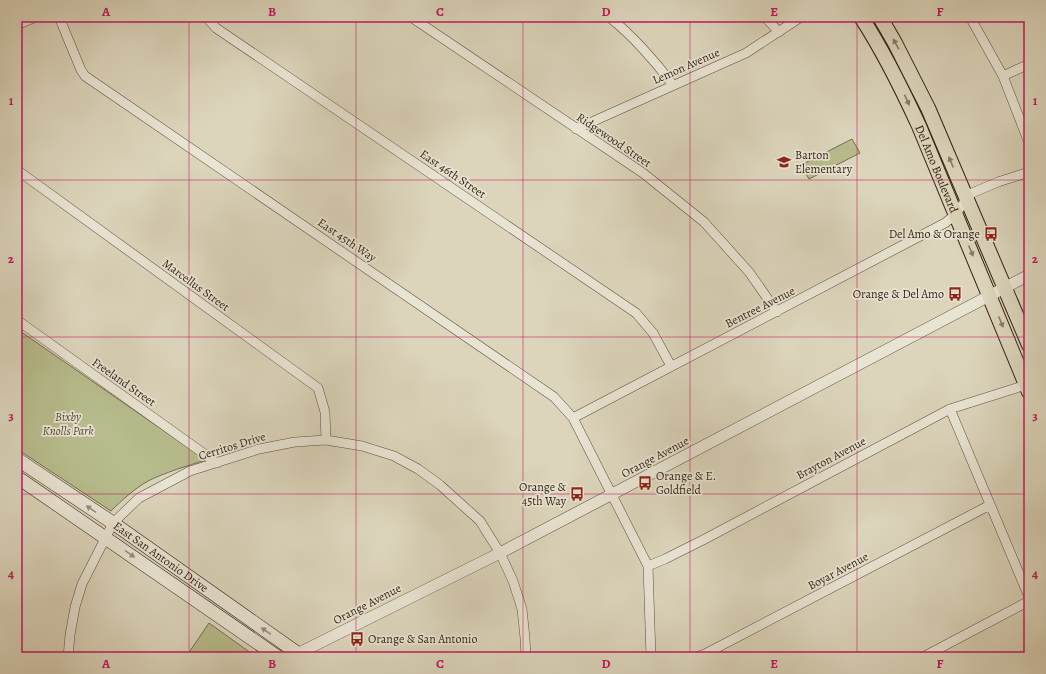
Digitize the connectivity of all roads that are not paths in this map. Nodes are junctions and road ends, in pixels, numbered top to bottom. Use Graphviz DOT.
graph roads {
  1 [pos="33,17"];
  2 [pos="59,17"];
  3 [pos="206,17"];
  4 [pos="411,17"];
  5 [pos="609,17"];
  6 [pos="765,17"];
  7 [pos="801,17"];
  8 [pos="861,17"];
  9 [pos="880,17"];
  10 [pos="970,17"];
  11 [pos="17,24"];
  12 [pos="779,32"];
  13 [pos="1029,64"];
  14 [pos="1003,76"];
  15 [pos="672,85"];
  16 [pos="576,129"];
  17 [pos="1029,143"];
  18 [pos="17,170"];
  19 [pos="1029,172"];
  20 [pos="966,198"];
  21 [pos="956,215"];
  22 [pos="1029,275"];
  23 [pos="1005,288"];
  24 [pos="990,296"];
  25 [pos="777,312"];
  26 [pos="17,320"];
  27 [pos="1029,345"];
  28 [pos="671,366"];
  29 [pos="1028,387"];
  30 [pos="950,409"];
  31 [pos="573,418"];
  32 [pos="326,440"];
  33 [pos="17,459"];
  34 [pos="218,463"];
  35 [pos="17,477"];
  36 [pos="611,494"];
  37 [pos="990,505"];
  38 [pos="113,523"];
  39 [pos="106,537"];
  40 [pos="500,553"];
  41 [pos="648,566"];
  42 [pos="1029,597"];
  43 [pos="1029,601"];
  44 [pos="297,656"];
  45 [pos="68,657"];
  46 [pos="278,657"];
  47 [pos="526,657"];
  48 [pos="651,657"];
  49 [pos="695,657"];
  50 [pos="923,657"];
  1 -- 11 [label="street"];
  2 -- 31 [label="street, East 45th Way"];
  3 -- 28 [label="street, East 46th Street"];
  4 -- 16 [label="street, Ridgewood Street"];
  5 -- 15 [label="street"];
  6 -- 12 [label="street"];
  7 -- 12 [label="street, Lemon Avenue"];
  8 -- 21 [label="main road, Del Amo Boulevard, one-way"];
  20 -- 9 [label="main road, Del Amo Boulevard, one-way"];
  10 -- 14 [label="street"];
  12 -- 15 [label="street, Lemon Avenue"];
  13 -- 14 [label="street"];
  14 -- 17 [label="street"];
  15 -- 16 [label="street, Lemon Avenue"];
  16 -- 25 [label="street, Ridgewood Street"];
  18 -- 32 [label="street, Marcellus Street"];
  19 -- 20 [label="street"];
  20 -- 21 [label="street"];
  20 -- 23 [label="main road, Del Amo Boulevard"];
  21 -- 24 [label="main road, Del Amo Boulevard, one-way"];
  21 -- 25 [label="street, Bentree Avenue"];
  22 -- 23 [label="street, Orange Avenue"];
  23 -- 24 [label="street, Orange Avenue"];
  23 -- 27 [label="main road, Del Amo Boulevard"];
  24 -- 29 [label="main road, Del Amo Boulevard, one-way"];
  24 -- 36 [label="street, Orange Avenue"];
  25 -- 28 [label="street, Bentree Avenue"];
  26 -- 34 [label="street, Freeland Street"];
  28 -- 31 [label="street, Bentree Avenue"];
  29 -- 30 [label="street, Brayton Avenue"];
  30 -- 37 [label="street"];
  30 -- 41 [label="street, Brayton Avenue"];
  31 -- 36 [label="street, East 45th Way"];
  32 -- 34 [label="street, Cerritos Drive"];
  32 -- 40 [label="street, Cerritos Drive"];
  38 -- 33 [label="main road, East San Antonio Drive, one-way"];
  34 -- 38 [label="street, Cerritos Drive"];
  35 -- 39 [label="main road, East San Antonio Drive"];
  36 -- 40 [label="street, Orange Avenue"];
  36 -- 41 [label="street, East 45th Way"];
  37 -- 42 [label="street"];
  37 -- 49 [label="street, Boyar Avenue"];
  38 -- 39 [label="street, Cerritos Drive"];
  44 -- 38 [label="main road, East San Antonio Drive, one-way"];
  39 -- 45 [label="street, Cerritos Drive"];
  39 -- 46 [label="main road, East San Antonio Drive, one-way"];
  40 -- 44 [label="street, Orange Avenue"];
  40 -- 47 [label="street, Cerritos Drive"];
  41 -- 48 [label="street"];
  43 -- 50 [label="street"];
}
